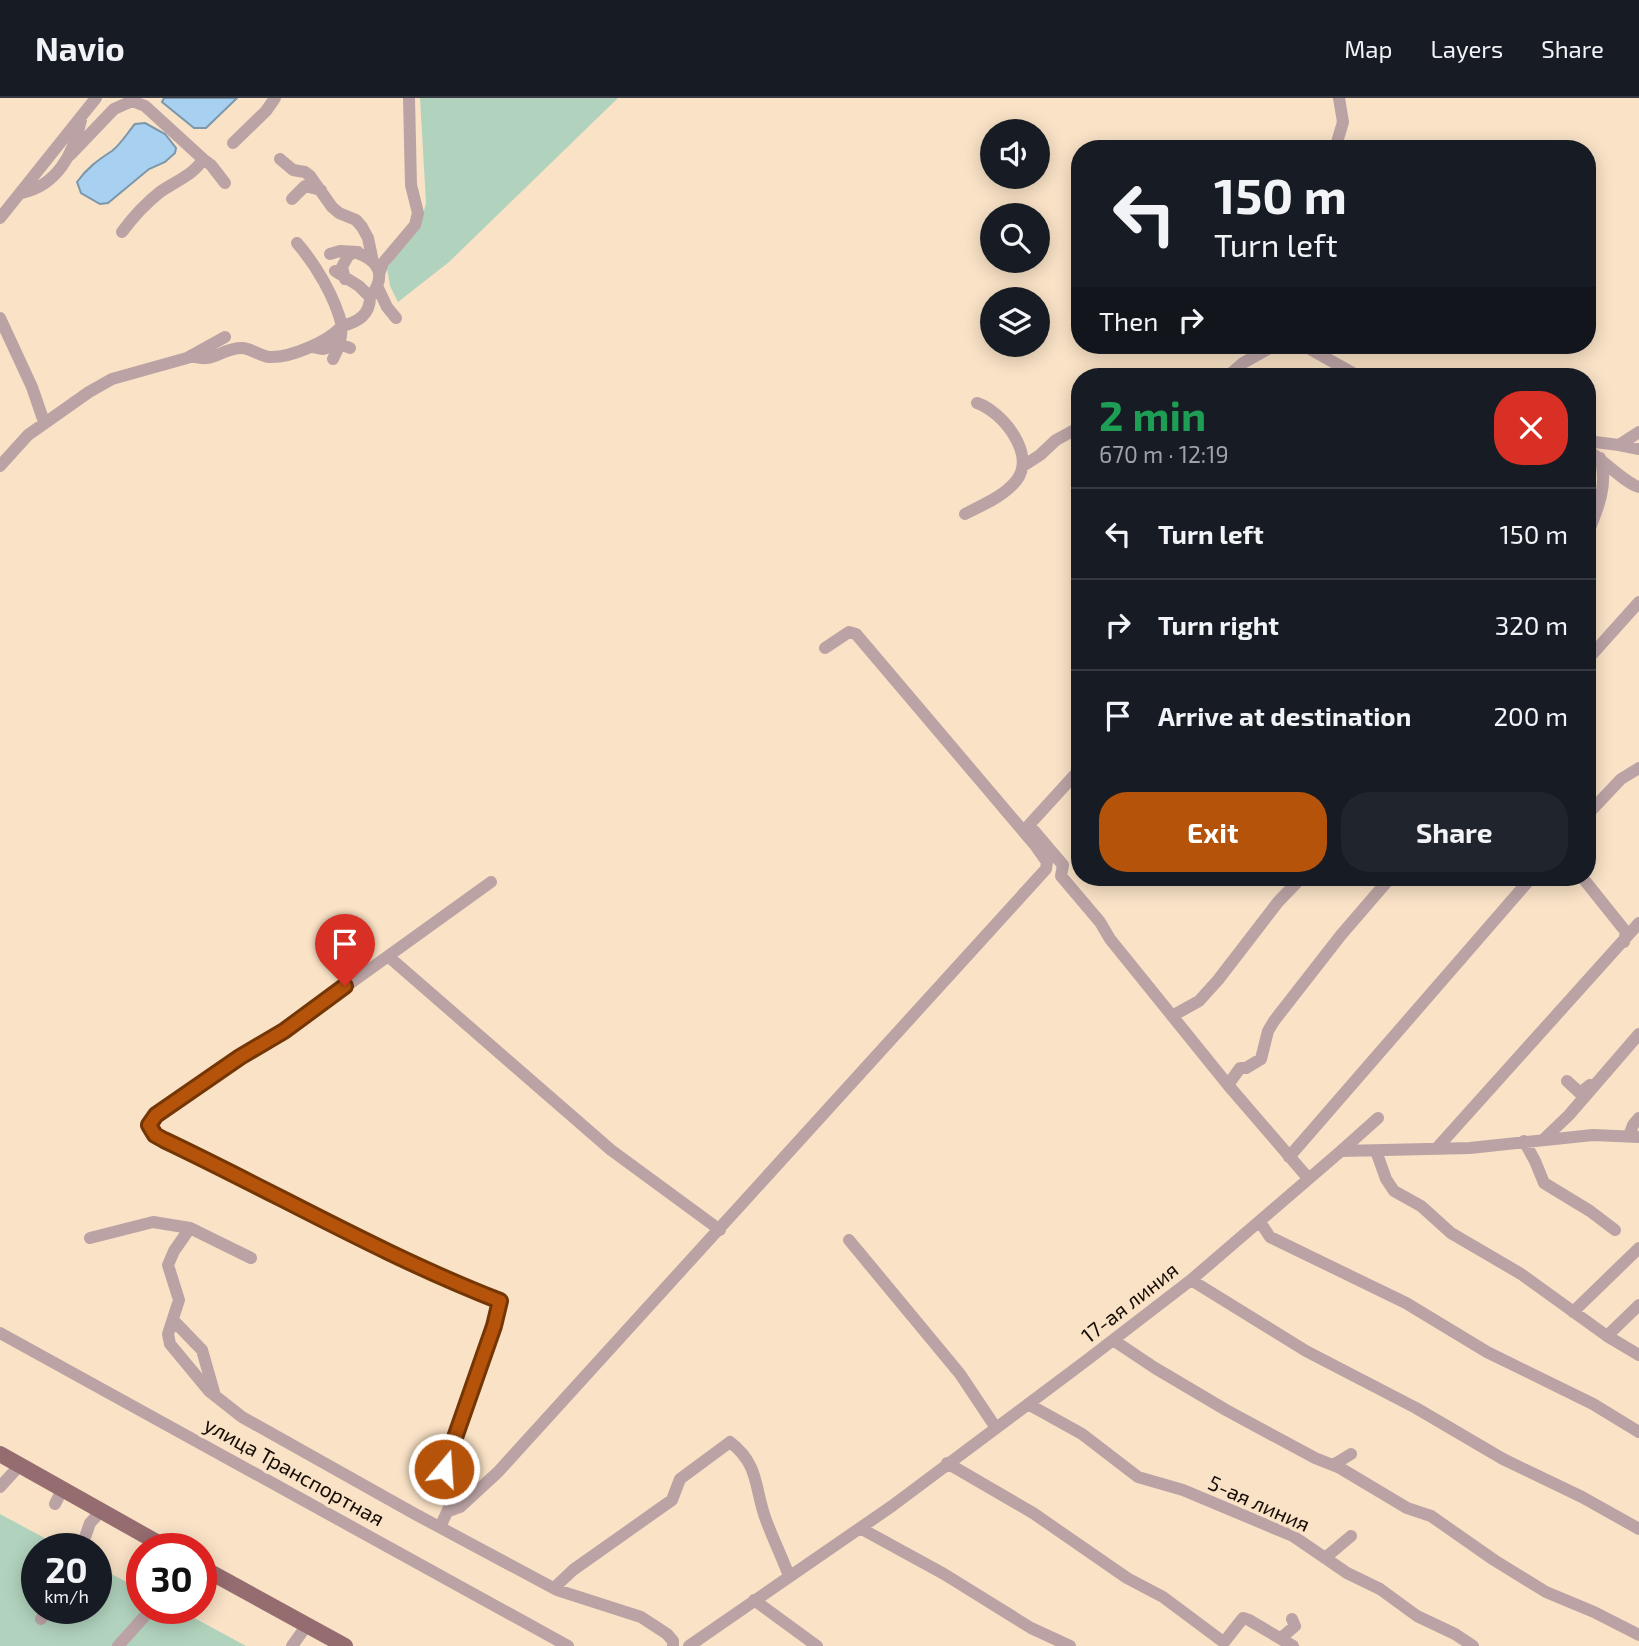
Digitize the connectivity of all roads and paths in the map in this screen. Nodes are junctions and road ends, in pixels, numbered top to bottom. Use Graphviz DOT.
graph roads {
  1 [pos="96,98"];
  2 [pos="275,98"];
  3 [pos="409,98"];
  4 [pos="1339,98"];
  5 [pos="133,100"];
  6 [pos="82,117"];
  7 [pos="1338,140"];
  8 [pos="233,143"];
  9 [pos="70,156"];
  10 [pos="203,159"];
  11 [pos="280,159"];
  12 [pos="225,183"];
  13 [pos="315,185"];
  14 [pos="20,194"];
  15 [pos="292,198"];
  16 [pos="0,218"];
  17 [pos="122,232"];
  18 [pos="297,243"];
  19 [pos="369,244"];
  20 [pos="354,252"];
  21 [pos="330,254"];
  22 [pos="376,268"];
  23 [pos="376,293"];
  24 [pos="0,318"];
  25 [pos="396,318"];
  26 [pos="342,326"];
  27 [pos="225,337"];
  28 [pos="345,346"];
  29 [pos="312,347"];
  30 [pos="1259,354"];
  31 [pos="1319,354"];
  32 [pos="192,356"];
  33 [pos="333,359"];
  34 [pos="1237,368"];
  35 [pos="1343,368"];
  36 [pos="977,403"];
  37 [pos="44,422"];
  38 [pos="1071,432"];
  39 [pos="1639,432"];
  40 [pos="1596,442"];
  41 [pos="1619,444"];
  42 [pos="1639,449"];
  43 [pos="1596,455"];
  44 [pos="1601,458"];
  45 [pos="0,466"];
  46 [pos="1023,466"];
  47 [pos="1639,486"];
  48 [pos="965,514"];
  49 [pos="1596,515"];
  50 [pos="1639,602"];
  51 [pos="825,648"];
  52 [pos="1596,650"];
  53 [pos="1639,768"];
  54 [pos="1071,779"];
  55 [pos="1596,805"];
  56 [pos="491,882"];
  57 [pos="1293,886"];
  58 [pos="1383,886"];
  59 [pos="1524,886"];
  60 [pos="1590,886"];
  61 [pos="1639,923"];
  62 [pos="1625,944"];
  63 [pos="389,957"];
  64 [pos="1431,993"];
  65 [pos="1434,1009"];
  66 [pos="1172,1016"];
  67 [pos="1639,1034"];
  68 [pos="1567,1081"];
  69 [pos="1597,1081"];
  70 [pos="1228,1085"];
  71 [pos="1378,1118"];
  72 [pos="1639,1118"];
  73 [pos="1634,1136"];
  74 [pos="1544,1139"];
  75 [pos="1524,1141"];
  76 [pos="1436,1149"];
  77 [pos="1341,1151"];
  78 [pos="1376,1151"];
  79 [pos="1289,1157"];
  80 [pos="1308,1178"];
  81 [pos="1260,1222"];
  82 [pos="190,1228"];
  83 [pos="720,1230"];
  84 [pos="1615,1230"];
  85 [pos="90,1238"];
  86 [pos="849,1240"];
  87 [pos="1639,1248"];
  88 [pos="251,1258"];
  89 [pos="1191,1280"];
  90 [pos="1639,1305"];
  91 [pos="1573,1312"];
  92 [pos="173,1320"];
  93 [pos="0,1334"];
  94 [pos="1608,1336"];
  95 [pos="1113,1340"];
  96 [pos="1639,1354"];
  97 [pos="216,1395"];
  98 [pos="1028,1404"];
  99 [pos="996,1427"];
  100 [pos="1639,1432"];
  101 [pos="0,1454"];
  102 [pos="1351,1454"];
  103 [pos="947,1463"];
  104 [pos="20,1465"];
  105 [pos="1333,1465"];
  106 [pos="0,1487"];
  107 [pos="63,1488"];
  108 [pos="55,1504"];
  109 [pos="449,1508"];
  110 [pos="101,1511"];
  111 [pos="440,1527"];
  112 [pos="860,1528"];
  113 [pos="1639,1529"];
  114 [pos="87,1533"];
  115 [pos="140,1533"];
  116 [pos="1352,1536"];
  117 [pos="1325,1558"];
  118 [pos="217,1576"];
  119 [pos="789,1576"];
  120 [pos="554,1588"];
  121 [pos="754,1600"];
  122 [pos="1292,1619"];
  123 [pos="138,1624"];
  124 [pos="307,1625"];
  125 [pos="1639,1635"];
  126 [pos="1281,1638"];
  127 [pos="118,1646"];
  128 [pos="292,1646"];
  129 [pos="345,1646"];
  130 [pos="568,1646"];
  131 [pos="673,1646"];
  132 [pos="689,1646"];
  133 [pos="817,1646"];
  134 [pos="1070,1646"];
  135 [pos="1293,1646"];
  136 [pos="1473,1646"];
  1 -- 6 [label="street"];
  2 -- 8 [label="street"];
  3 -- 22 [label="street"];
  4 -- 7 [label="street"];
  5 -- 9 [label="street"];
  5 -- 10 [label="street"];
  6 -- 9 [label="street"];
  6 -- 14 [label="street"];
  9 -- 14 [label="street"];
  10 -- 12 [label="street"];
  10 -- 17 [label="street"];
  11 -- 13 [label="street"];
  13 -- 15 [label="street"];
  13 -- 19 [label="street"];
  14 -- 16 [label="street"];
  18 -- 26 [label="street"];
  19 -- 20 [label="street"];
  19 -- 22 [label="street"];
  20 -- 21 [label="street"];
  20 -- 22 [label="street"];
  20 -- 23 [label="street"];
  22 -- 23 [label="street"];
  23 -- 25 [label="street"];
  23 -- 26 [label="street"];
  24 -- 37 [label="street"];
  26 -- 28 [label="street"];
  26 -- 29 [label="street"];
  27 -- 32 [label="street"];
  28 -- 29 [label="street"];
  28 -- 33 [label="street"];
  29 -- 32 [label="street"];
  30 -- 34 [label="street"];
  31 -- 35 [label="street"];
  32 -- 37 [label="street"];
  36 -- 46 [label="street"];
  37 -- 45 [label="street"];
  38 -- 46 [label="street"];
  39 -- 41 [label="street"];
  40 -- 41 [label="street"];
  41 -- 42 [label="street"];
  43 -- 44 [label="street"];
  44 -- 47 [label="street"];
  44 -- 49 [label="street"];
  46 -- 48 [label="street"];
  50 -- 52 [label="street"];
  51 -- 83 [label="street"];
  53 -- 55 [label="street"];
  54 -- 66 [label="street"];
  56 -- 63 [label="street"];
  57 -- 66 [label="street"];
  58 -- 70 [label="street"];
  59 -- 64 [label="street"];
  60 -- 62 [label="street"];
  61 -- 62 [label="street"];
  62 -- 76 [label="street"];
  63 -- 83 [label="street"];
  63 -- 109 [label="street"];
  64 -- 65 [label="street"];
  64 -- 79 [label="street"];
  66 -- 70 [label="street"];
  67 -- 69 [label="street"];
  68 -- 69 [label="street"];
  69 -- 74 [label="street"];
  70 -- 79 [label="street"];
  71 -- 77 [label="street, 17-ая линия"];
  72 -- 73 [label="street"];
  73 -- 74 [label="street"];
  74 -- 75 [label="street"];
  75 -- 76 [label="street"];
  75 -- 84 [label="street"];
  76 -- 78 [label="street"];
  77 -- 78 [label="street"];
  77 -- 80 [label="street, 17-ая линия"];
  78 -- 91 [label="street"];
  79 -- 80 [label="street"];
  80 -- 81 [label="street, 17-ая линия"];
  81 -- 89 [label="street, 17-ая линия"];
  81 -- 100 [label="street"];
  82 -- 85 [label="street"];
  82 -- 88 [label="street"];
  82 -- 92 [label="street"];
  83 -- 109 [label="street"];
  86 -- 99 [label="street"];
  87 -- 91 [label="street"];
  89 -- 95 [label="street, 17-ая линия"];
  89 -- 113 [label="street"];
  90 -- 94 [label="street"];
  91 -- 94 [label="street"];
  92 -- 97 [label="street"];
  92 -- 97 [label="street"];
  93 -- 130 [label="street, улица Транспортная"];
  94 -- 96 [label="street"];
  95 -- 98 [label="street, 17-ая линия"];
  95 -- 105 [label="street"];
  97 -- 111 [label="street"];
  98 -- 99 [label="street, 17-ая линия"];
  98 -- 117 [label="street, 5-ая линия"];
  99 -- 103 [label="street, 17-ая линия"];
  101 -- 104 [label="main road"];
  102 -- 105 [label="street"];
  103 -- 112 [label="street, 17-ая линия"];
  103 -- 126 [label="street"];
  104 -- 106 [label="street"];
  104 -- 107 [label="main road"];
  105 -- 125 [label="street"];
  107 -- 108 [label="street"];
  107 -- 110 [label="main road"];
  109 -- 111 [label="street"];
  110 -- 114 [label="street"];
  110 -- 115 [label="main road"];
  111 -- 120 [label="street"];
  112 -- 119 [label="street, 17-ая линия"];
  112 -- 134 [label="street"];
  116 -- 117 [label="street"];
  117 -- 136 [label="street, 5-ая линия"];
  118 -- 124 [label="main road"];
  119 -- 120 [label="street"];
  119 -- 121 [label="street, 17-ая линия"];
  120 -- 131 [label="street"];
  121 -- 132 [label="street, 17-ая линия"];
  121 -- 133 [label="street"];
  122 -- 126 [label="street"];
  123 -- 127 [label="street"];
  124 -- 128 [label="street"];
  124 -- 129 [label="main road"];
  126 -- 135 [label="street"];
}
